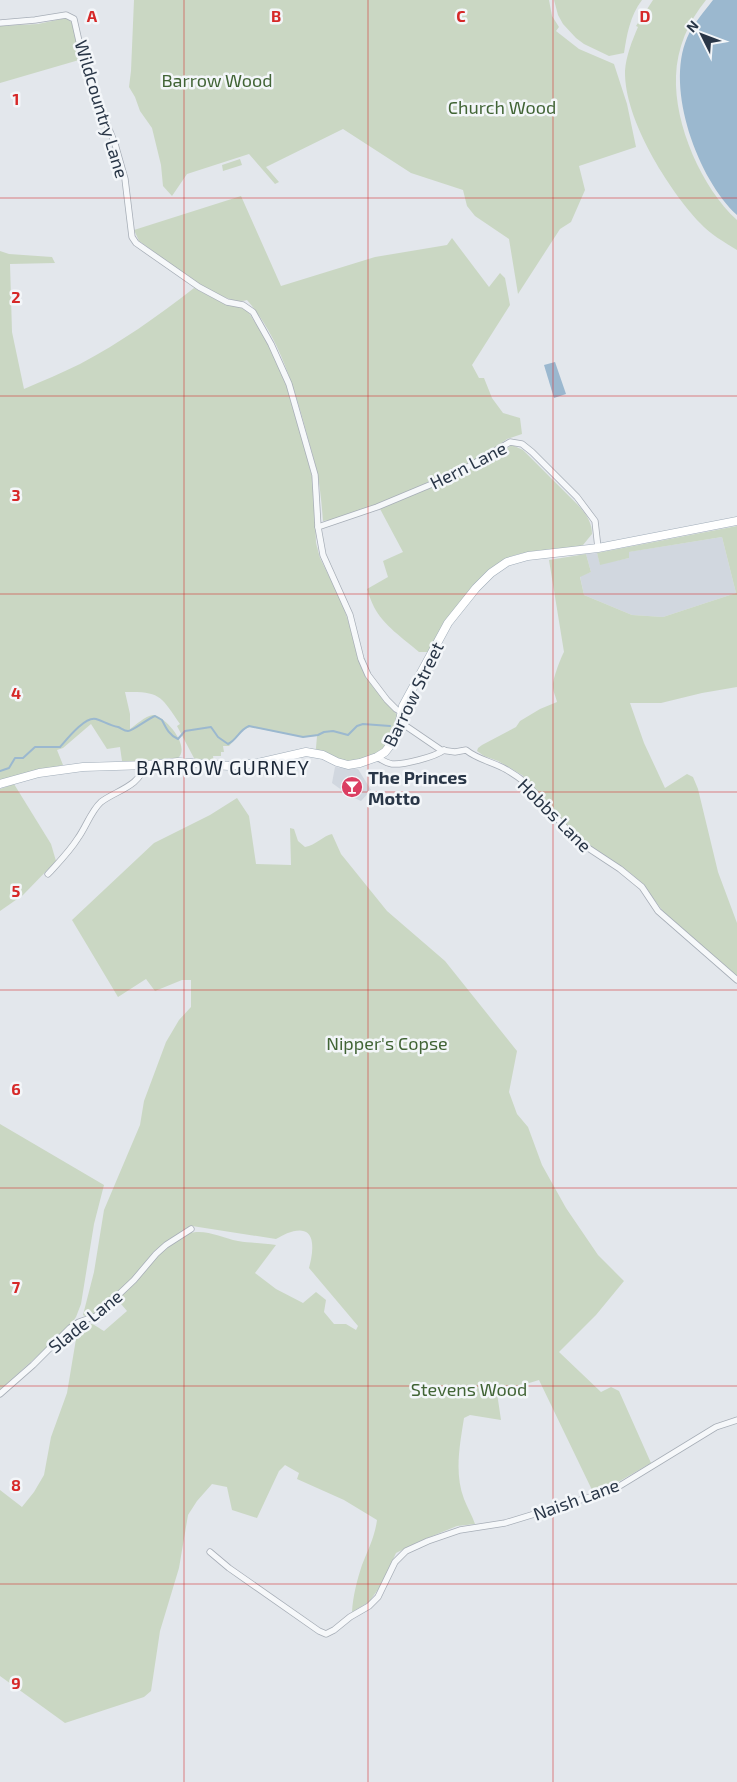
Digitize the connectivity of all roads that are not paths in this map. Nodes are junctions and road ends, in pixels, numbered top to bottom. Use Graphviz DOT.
graph roads {
  1 [pos="0,23"];
  2 [pos="737,521"];
  3 [pos="318,527"];
  4 [pos="598,548"];
  5 [pos="401,712"];
  6 [pos="400,722"];
  7 [pos="444,750"];
  8 [pos="377,758"];
  9 [pos="144,765"];
  10 [pos="0,784"];
  11 [pos="48,874"];
  12 [pos="737,980"];
  13 [pos="191,1229"];
  14 [pos="0,1394"];
  15 [pos="737,1420"];
  16 [pos="210,1552"];
  1 -- 3 [label="street, Wildcountry Lane"];
  2 -- 4 [label="main road, Barrow Street"];
  3 -- 4 [label="street, Hern Lane"];
  3 -- 5 [label="street, Wildcountry Lane"];
  4 -- 5 [label="main road, Barrow Street"];
  5 -- 6 [label="main road, Barrow Street"];
  6 -- 7 [label="street, Hobbs Lane"];
  6 -- 8 [label="main road, Barrow Street"];
  7 -- 8 [label="street"];
  7 -- 12 [label="street, Hobbs Lane"];
  8 -- 9 [label="main road, Barrow Street"];
  9 -- 10 [label="main road, Barrow Street"];
  9 -- 11 [label="street"];
  13 -- 14 [label="street, Slade Lane"];
  15 -- 16 [label="street, Naish Lane"];
}
